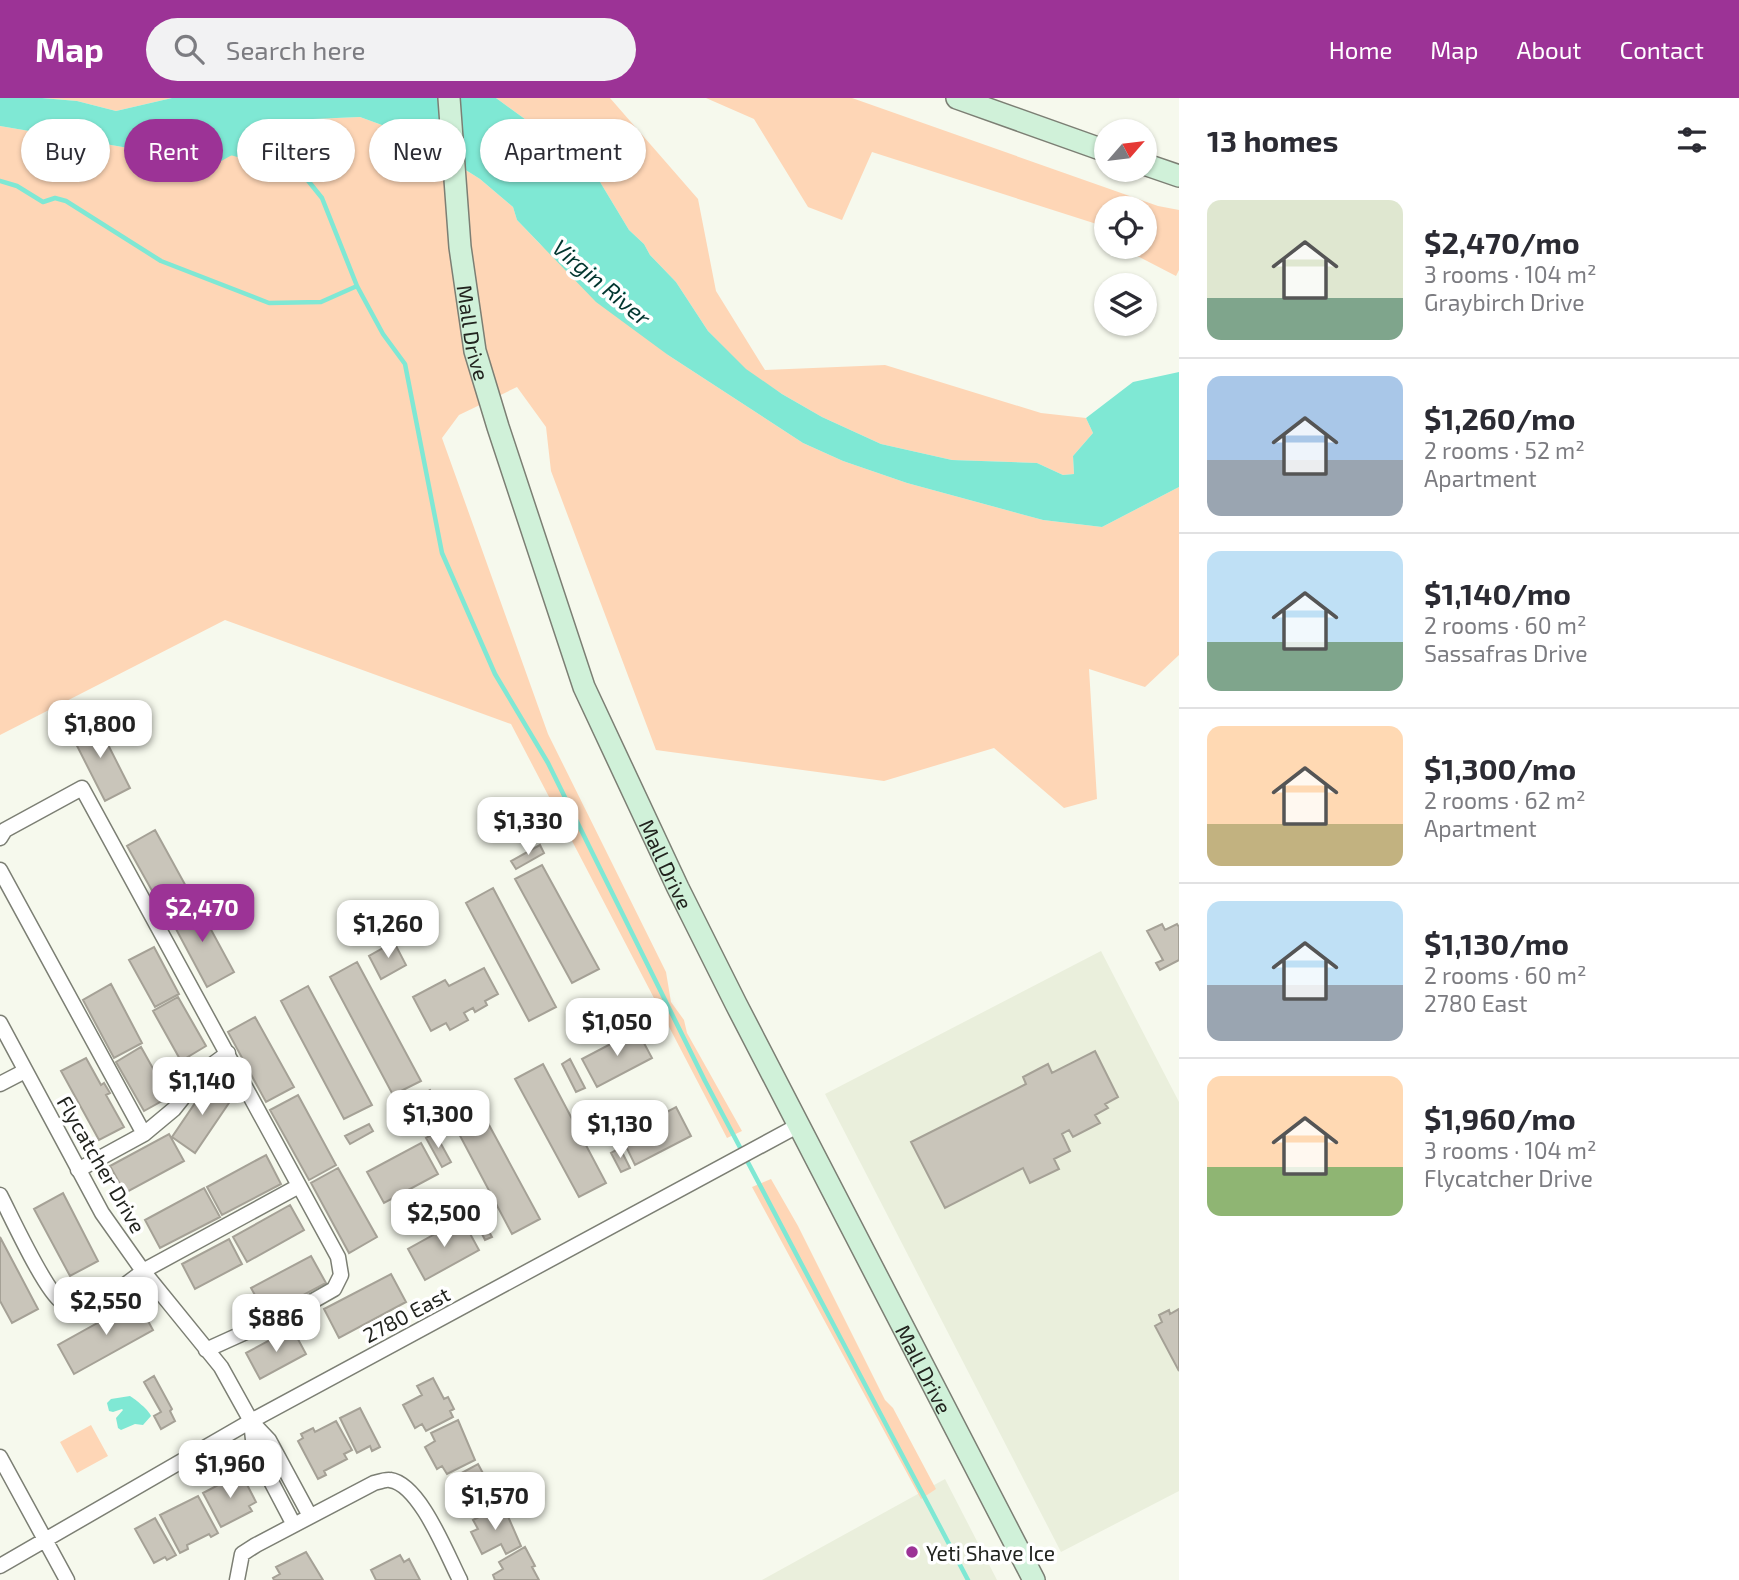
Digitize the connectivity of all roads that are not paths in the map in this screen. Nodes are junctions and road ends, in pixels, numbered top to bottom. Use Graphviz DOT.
graph roads {
  1 [pos="449,98"];
  2 [pos="962,99"];
  3 [pos="1094,146"];
  4 [pos="1157,168"];
  5 [pos="1179,176"];
  6 [pos="0,838"];
  7 [pos="0,870"];
  8 [pos="0,1023"];
  9 [pos="228,1053"];
  10 [pos="25,1071"];
  11 [pos="0,1084"];
  12 [pos="799,1125"];
  13 [pos="144,1134"];
  14 [pos="78,1170"];
  15 [pos="299,1186"];
  16 [pos="0,1195"];
  17 [pos="143,1271"];
  18 [pos="206,1350"];
  19 [pos="251,1421"];
  20 [pos="0,1457"];
  21 [pos="310,1516"];
  22 [pos="294,1525"];
  23 [pos="45,1540"];
  24 [pos="0,1566"];
  25 [pos="66,1580"];
  26 [pos="237,1580"];
  27 [pos="460,1580"];
  28 [pos="1034,1580"];
  1 -- 12 [label="main road, Mall Drive"];
  2 -- 3 [label="main road"];
  4 -- 5 [label="main road"];
  6 -- 9 [label="street"];
  7 -- 13 [label="street"];
  8 -- 10 [label="street, Flycatcher Drive"];
  9 -- 13 [label="street"];
  9 -- 15 [label="street"];
  10 -- 11 [label="street"];
  10 -- 14 [label="street, Flycatcher Drive"];
  12 -- 19 [label="street, 2780 East"];
  12 -- 28 [label="main road, Mall Drive"];
  13 -- 14 [label="street"];
  14 -- 17 [label="street, Flycatcher Drive"];
  15 -- 17 [label="street"];
  15 -- 18 [label="street"];
  16 -- 17 [label="street"];
  17 -- 18 [label="street, Flycatcher Drive"];
  18 -- 19 [label="street, Flycatcher Drive"];
  19 -- 21 [label="street, Flycatcher Drive"];
  19 -- 22 [label="street, Flycatcher Drive"];
  19 -- 23 [label="street, 2780 East"];
  20 -- 23 [label="street"];
  21 -- 22 [label="street"];
  21 -- 27 [label="street"];
  22 -- 26 [label="street"];
  23 -- 24 [label="street, 2780 East"];
  23 -- 25 [label="street"];
}
